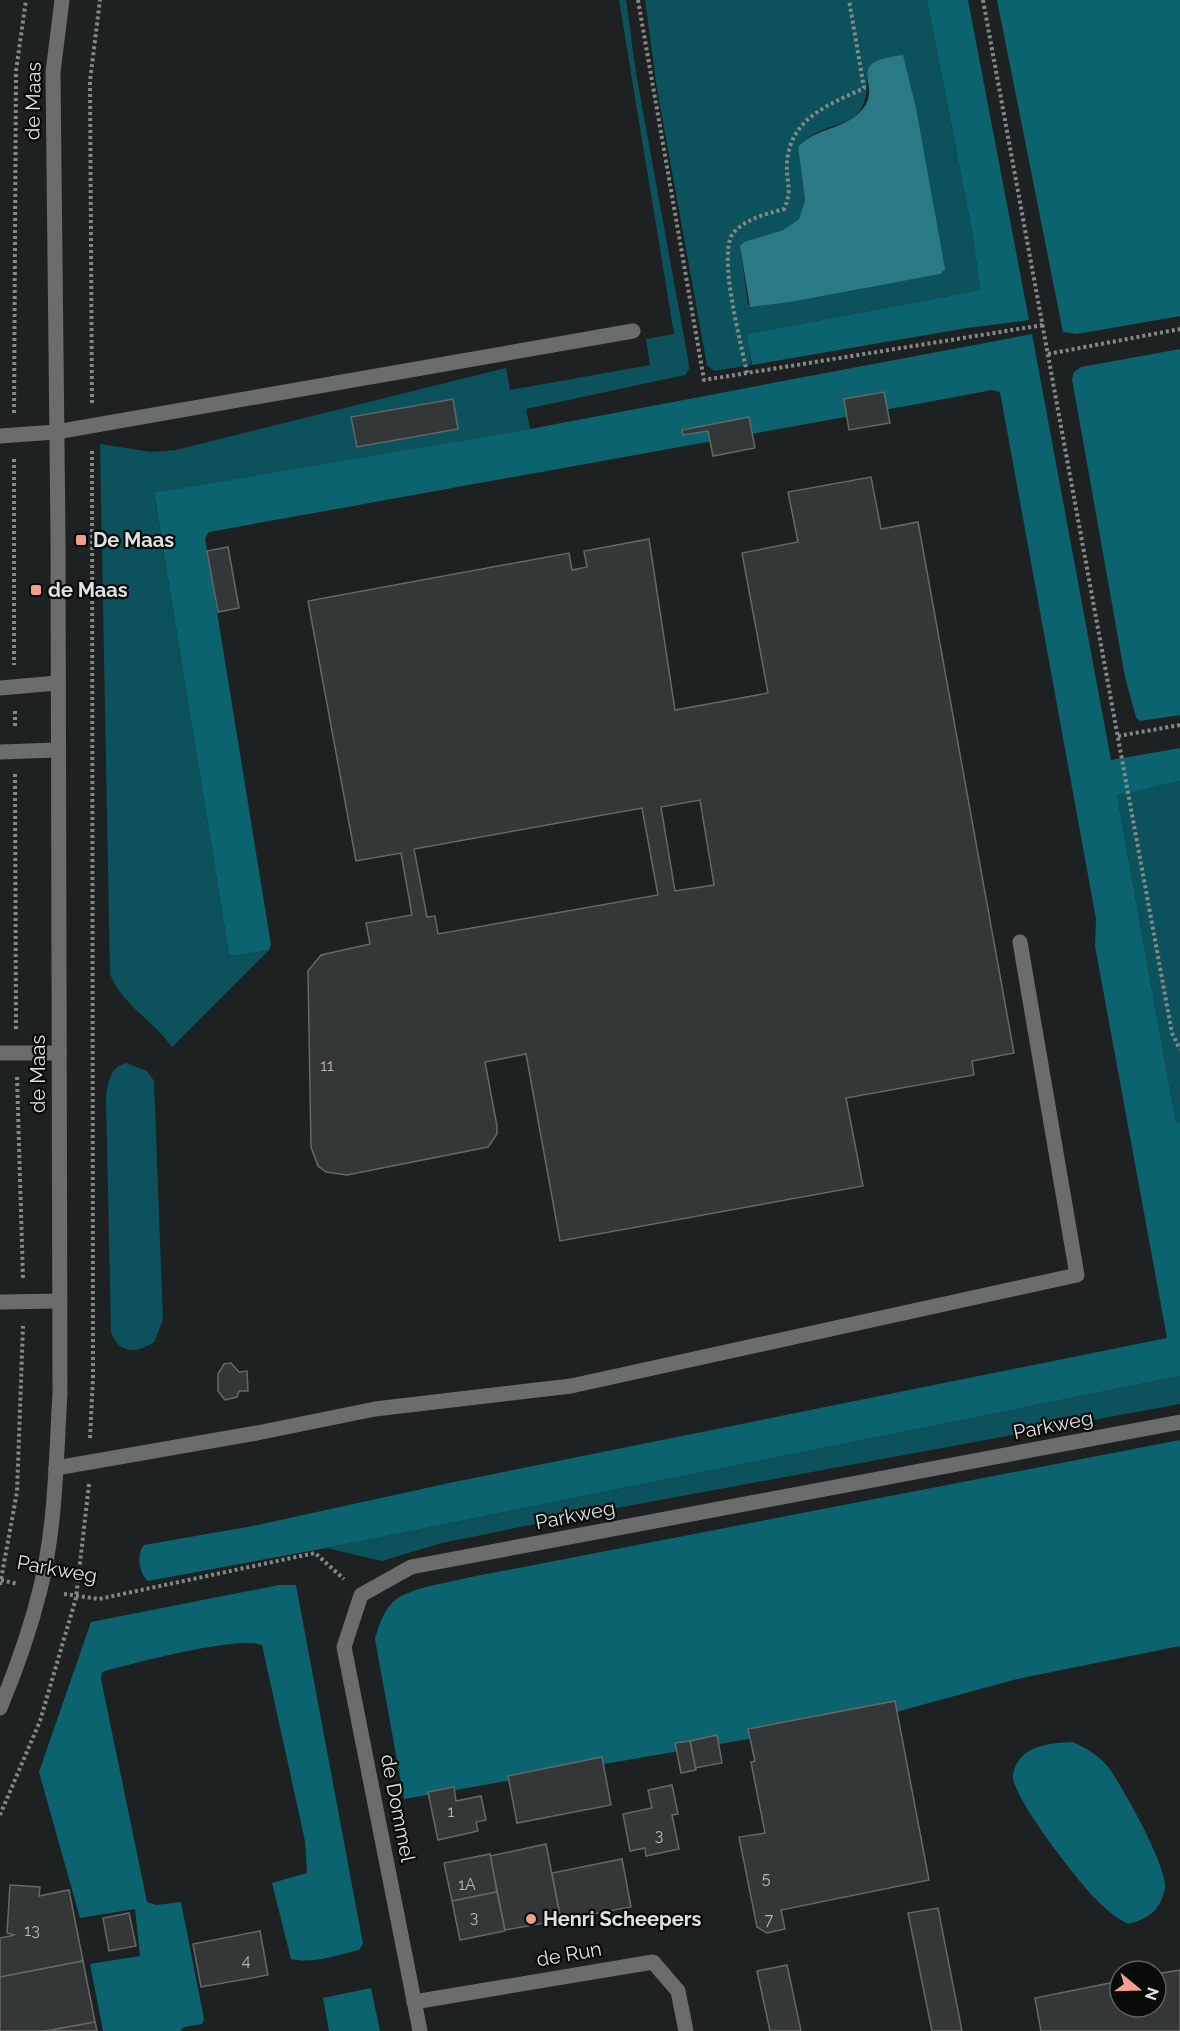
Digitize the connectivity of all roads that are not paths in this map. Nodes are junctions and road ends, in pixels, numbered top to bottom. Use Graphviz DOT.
graph roads {
  1 [pos="62,0"];
  2 [pos="633,331"];
  3 [pos="56,432"];
  4 [pos="7,437"];
  5 [pos="57,683"];
  6 [pos="7,688"];
  7 [pos="57,750"];
  8 [pos="8,752"];
  9 [pos="1020,942"];
  10 [pos="0,1053"];
  11 [pos="59,1053"];
  12 [pos="60,1301"];
  13 [pos="0,1302"];
  14 [pos="1180,1422"];
  15 [pos="56,1468"];
  16 [pos="361,1595"];
  17 [pos="0,1708"];
  18 [pos="414,2002"];
  19 [pos="420,2031"];
  20 [pos="686,2031"];
  1 -- 3 [label="street, de Maas"];
  2 -- 3 [label="street"];
  3 -- 4 [label="street"];
  3 -- 5 [label="street, de Maas"];
  5 -- 6 [label="street"];
  5 -- 7 [label="street, de Maas"];
  7 -- 8 [label="street"];
  7 -- 11 [label="street, de Maas"];
  9 -- 15 [label="street"];
  10 -- 11 [label="street"];
  11 -- 12 [label="street, de Maas"];
  12 -- 13 [label="street"];
  12 -- 15 [label="street, de Maas"];
  14 -- 16 [label="street, Parkweg"];
  15 -- 17 [label="street, de Maas"];
  16 -- 18 [label="street, de Dommel"];
  18 -- 19 [label="street, de Dommel"];
  18 -- 20 [label="street, de Run"];
}
